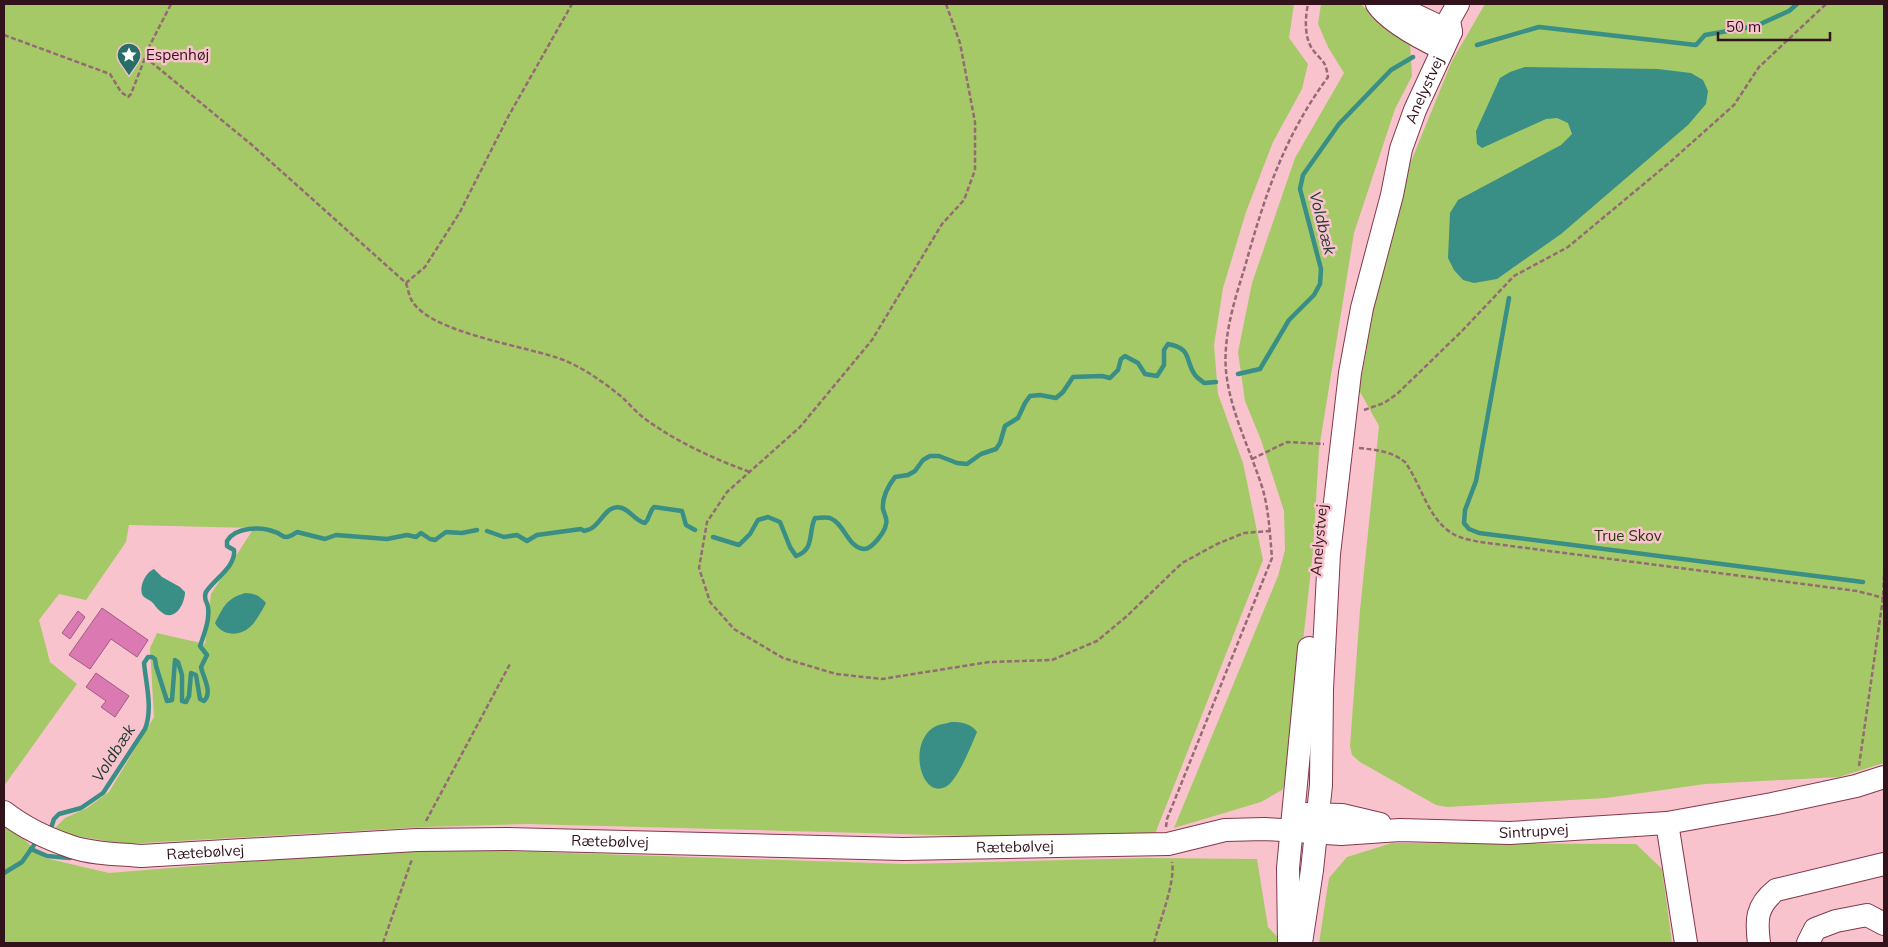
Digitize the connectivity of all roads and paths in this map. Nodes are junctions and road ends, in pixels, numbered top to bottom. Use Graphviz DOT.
graph roads {
  1 [pos="171,4"];
  2 [pos="572,4"];
  3 [pos="946,4"];
  4 [pos="1308,4"];
  5 [pos="1377,4"];
  6 [pos="1392,4"];
  7 [pos="1458,4"];
  8 [pos="1473,4"];
  9 [pos="1826,4"];
  10 [pos="4,36"];
  11 [pos="1447,40"];
  12 [pos="145,57"];
  13 [pos="1401,149"];
  14 [pos="406,283"];
  15 [pos="1344,414"];
  16 [pos="1333,445"];
  17 [pos="1252,459"];
  18 [pos="750,472"];
  19 [pos="1270,531"];
  20 [pos="1884,574"];
  21 [pos="1883,598"];
  22 [pos="510,664"];
  23 [pos="1884,777"];
  24 [pos="1856,786"];
  25 [pos="4,812"];
  26 [pos="1292,822"];
  27 [pos="1317,823"];
  28 [pos="1667,823"];
  29 [pos="417,840"];
  30 [pos="1168,844"];
  31 [pos="1884,864"];
  32 [pos="1884,924"];
  33 [pos="383,943"];
  34 [pos="1154,943"];
  35 [pos="1289,943"];
  36 [pos="1301,943"];
  37 [pos="1686,943"];
  38 [pos="1759,943"];
  39 [pos="1808,943"];
  1 -- 12 [label="path"];
  2 -- 14 [label="path"];
  3 -- 18 [label="path"];
  4 -- 17 [label="path"];
  5 -- 11 [label="street"];
  6 -- 11 [label="street"];
  7 -- 11 [label="street, Anelystvej"];
  8 -- 11 [label="street, Anelystvej"];
  9 -- 15 [label="path"];
  10 -- 12 [label="path"];
  11 -- 13 [label="street, Anelystvej"];
  12 -- 14 [label="path"];
  13 -- 15 [label="street, Anelystvej"];
  13 -- 16 [label="street, Anelystvej"];
  14 -- 18 [label="path"];
  15 -- 16 [label="street, Anelystvej"];
  16 -- 17 [label="path"];
  16 -- 21 [label="path"];
  16 -- 26 [label="street, Anelystvej"];
  16 -- 27 [label="street, Anelystvej"];
  17 -- 19 [label="path"];
  18 -- 19 [label="path"];
  19 -- 30 [label="path"];
  20 -- 21 [label="path"];
  21 -- 24 [label="path"];
  22 -- 29 [label="path"];
  23 -- 24 [label="street, Sintrupvej"];
  24 -- 28 [label="street, Sintrupvej"];
  25 -- 29 [label="street, Rætebølvej"];
  26 -- 27 [label="street, Sintrupvej"];
  26 -- 30 [label="street, Rætebølvej"];
  26 -- 35 [label="street, Anelystvej"];
  27 -- 28 [label="street, Sintrupvej"];
  27 -- 36 [label="street, Anelystvej"];
  28 -- 37 [label="street"];
  29 -- 30 [label="street, Rætebølvej"];
  29 -- 33 [label="path"];
  30 -- 34 [label="path"];
  31 -- 38 [label="street"];
  32 -- 39 [label="street"];
}
